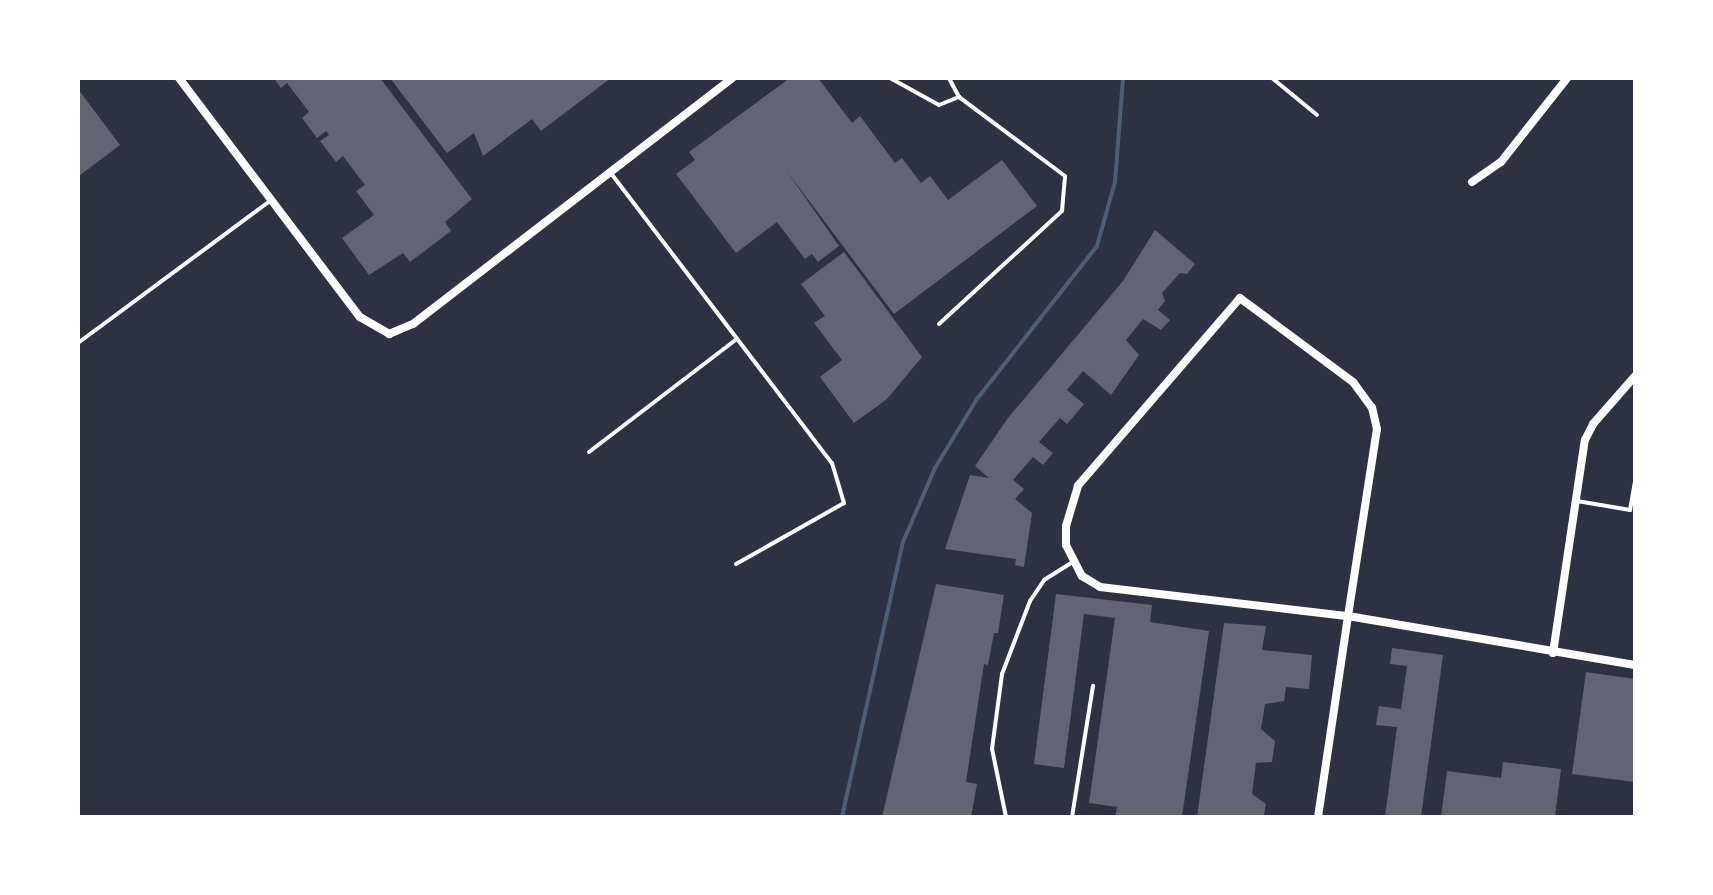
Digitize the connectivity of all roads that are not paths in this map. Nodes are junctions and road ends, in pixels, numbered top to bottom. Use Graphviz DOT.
graph roads {
  1 [pos="179,78"];
  2 [pos="732,78"];
  3 [pos="890,78"];
  4 [pos="949,78"];
  5 [pos="1272,78"];
  6 [pos="1567,78"];
  7 [pos="959,97"];
  8 [pos="1317,115"];
  9 [pos="610,172"];
  10 [pos="1472,182"];
  11 [pos="271,200"];
  12 [pos="939,324"];
  13 [pos="737,339"];
  14 [pos="78,343"];
  15 [pos="1635,376"];
  16 [pos="589,452"];
  17 [pos="1635,483"];
  18 [pos="1575,500"];
  19 [pos="1071,563"];
  20 [pos="736,564"];
  21 [pos="1348,616"];
  22 [pos="1553,653"];
  23 [pos="1635,665"];
  24 [pos="1093,686"];
  25 [pos="1006,817"];
  26 [pos="1072,817"];
  27 [pos="1318,817"];
  1 -- 11 [label="street"];
  2 -- 9 [label="street"];
  3 -- 7 [label="lane"];
  4 -- 7 [label="lane"];
  5 -- 8 [label="lane"];
  6 -- 10 [label="street"];
  7 -- 12 [label="lane"];
  9 -- 11 [label="street"];
  9 -- 13 [label="lane"];
  11 -- 14 [label="lane"];
  13 -- 16 [label="lane"];
  13 -- 20 [label="lane"];
  15 -- 18 [label="street"];
  17 -- 18 [label="lane"];
  18 -- 22 [label="street"];
  19 -- 21 [label="street"];
  19 -- 21 [label="street"];
  19 -- 25 [label="lane"];
  21 -- 22 [label="street"];
  21 -- 27 [label="street"];
  22 -- 23 [label="street"];
  24 -- 26 [label="lane"];
}
